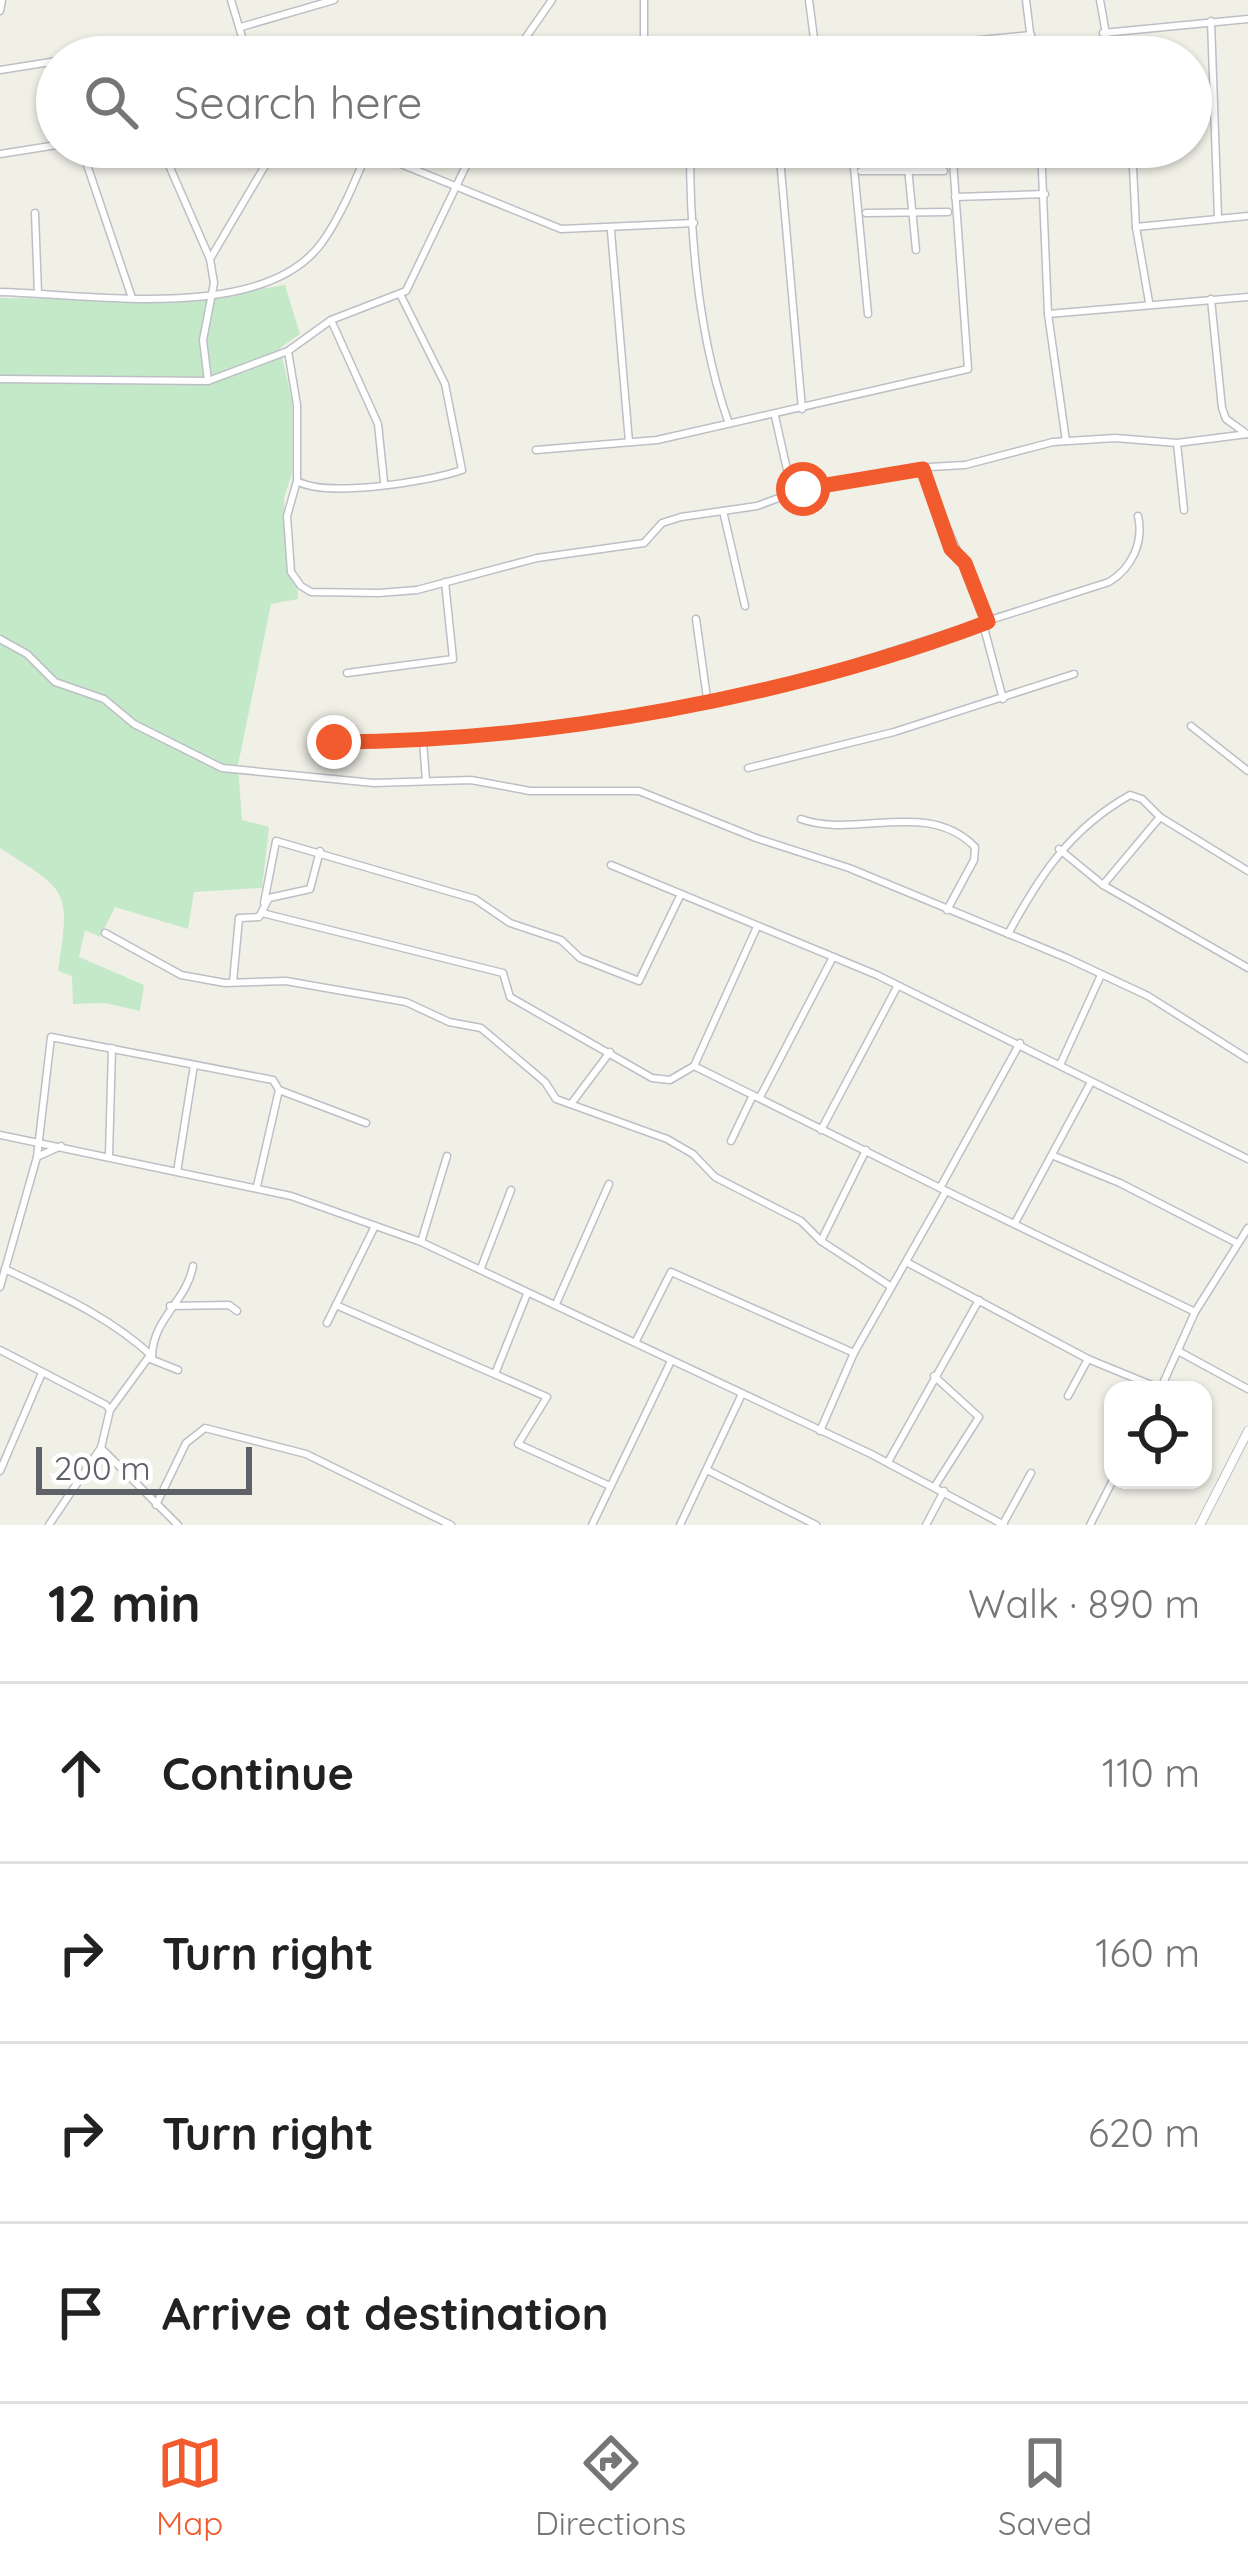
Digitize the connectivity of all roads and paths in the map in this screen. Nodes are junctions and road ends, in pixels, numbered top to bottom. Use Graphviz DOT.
graph roads {
  1 [pos="2,0"];
  2 [pos="231,0"];
  3 [pos="334,0"];
  4 [pos="552,0"];
  5 [pos="644,0"];
  6 [pos="809,0"];
  7 [pos="1026,0"];
  8 [pos="1100,0"];
  9 [pos="0,10"];
  10 [pos="1248,19"];
  11 [pos="1211,21"];
  12 [pos="241,27"];
  13 [pos="1103,33"];
  14 [pos="1031,35"];
  15 [pos="243,36"];
  16 [pos="527,36"];
  17 [pos="644,36"];
  18 [pos="813,36"];
  19 [pos="1020,36"];
  20 [pos="1104,36"];
  21 [pos="1212,36"];
  22 [pos="1212,49"];
  23 [pos="36,64"];
  24 [pos="0,70"];
  25 [pos="36,148"];
  26 [pos="0,154"];
  27 [pos="88,168"];
  28 [pos="170,168"];
  29 [pos="264,168"];
  30 [pos="356,168"];
  31 [pos="411,168"];
  32 [pos="465,168"];
  33 [pos="691,168"];
  34 [pos="781,168"];
  35 [pos="854,168"];
  36 [pos="910,168"];
  37 [pos="953,168"];
  38 [pos="1043,168"];
  39 [pos="1133,168"];
  40 [pos="861,171"];
  41 [pos="910,171"];
  42 [pos="944,171"];
  43 [pos="456,186"];
  44 [pos="1045,194"];
  45 [pos="955,197"];
  46 [pos="948,212"];
  47 [pos="35,213"];
  48 [pos="866,213"];
  49 [pos="913,213"];
  50 [pos="1248,216"];
  51 [pos="1218,217"];
  52 [pos="694,223"];
  53 [pos="1136,227"];
  54 [pos="611,231"];
  55 [pos="916,250"];
  56 [pos="210,259"];
  57 [pos="0,292"];
  58 [pos="38,293"];
  59 [pos="212,294"];
  60 [pos="131,295"];
  61 [pos="400,296"];
  62 [pos="1248,298"];
  63 [pos="1210,299"];
  64 [pos="1146,302"];
  65 [pos="868,314"];
  66 [pos="1048,314"];
  67 [pos="331,320"];
  68 [pos="288,351"];
  69 [pos="0,379"];
  70 [pos="208,380"];
  71 [pos="802,409"];
  72 [pos="775,416"];
  73 [pos="728,421"];
  74 [pos="1248,435"];
  75 [pos="1066,441"];
  76 [pos="1177,443"];
  77 [pos="629,444"];
  78 [pos="536,450"];
  79 [pos="923,469"];
  80 [pos="296,481"];
  81 [pos="384,482"];
  82 [pos="792,492"];
  83 [pos="1184,510"];
  84 [pos="723,511"];
  85 [pos="1138,516"];
  86 [pos="445,581"];
  87 [pos="745,606"];
  88 [pos="696,619"];
  89 [pos="986,623"];
  90 [pos="0,639"];
  91 [pos="4,647"];
  92 [pos="346,673"];
  93 [pos="1074,674"];
  94 [pos="706,698"];
  95 [pos="1003,699"];
  96 [pos="1191,726"];
  97 [pos="423,741"];
  98 [pos="334,742"];
  99 [pos="748,768"];
  100 [pos="1248,771"];
  101 [pos="426,780"];
  102 [pos="1160,818"];
  103 [pos="801,819"];
  104 [pos="1059,849"];
  105 [pos="320,851"];
  106 [pos="611,865"];
  107 [pos="1248,872"];
  108 [pos="1103,885"];
  109 [pos="681,894"];
  110 [pos="264,903"];
  111 [pos="947,910"];
  112 [pos="262,913"];
  113 [pos="756,929"];
  114 [pos="105,933"];
  115 [pos="1008,934"];
  116 [pos="833,957"];
  117 [pos="1248,968"];
  118 [pos="1101,974"];
  119 [pos="233,982"];
  120 [pos="897,987"];
  121 [pos="1020,1043"];
  122 [pos="112,1048"];
  123 [pos="610,1052"];
  124 [pos="1248,1059"];
  125 [pos="194,1065"];
  126 [pos="1060,1065"];
  127 [pos="694,1066"];
  128 [pos="1091,1082"];
  129 [pos="279,1090"];
  130 [pos="756,1096"];
  131 [pos="571,1104"];
  132 [pos="366,1123"];
  133 [pos="821,1130"];
  134 [pos="0,1135"];
  135 [pos="731,1141"];
  136 [pos="38,1144"];
  137 [pos="61,1146"];
  138 [pos="866,1150"];
  139 [pos="109,1155"];
  140 [pos="447,1156"];
  141 [pos="1054,1156"];
  142 [pos="37,1157"];
  143 [pos="1248,1159"];
  144 [pos="177,1172"];
  145 [pos="609,1184"];
  146 [pos="256,1188"];
  147 [pos="512,1190"];
  148 [pos="943,1190"];
  149 [pos="1016,1222"];
  150 [pos="375,1226"];
  151 [pos="1248,1228"];
  152 [pos="0,1237"];
  153 [pos="11,1238"];
  154 [pos="821,1241"];
  155 [pos="421,1242"];
  156 [pos="1235,1242"];
  157 [pos="910,1264"];
  158 [pos="193,1266"];
  159 [pos="481,1268"];
  160 [pos="5,1269"];
  161 [pos="890,1286"];
  162 [pos="0,1287"];
  163 [pos="528,1292"];
  164 [pos="979,1300"];
  165 [pos="556,1304"];
  166 [pos="336,1305"];
  167 [pos="170,1306"];
  168 [pos="237,1311"];
  169 [pos="1195,1312"];
  170 [pos="327,1323"];
  171 [pos="636,1341"];
  172 [pos="0,1350"];
  173 [pos="1180,1352"];
  174 [pos="854,1353"];
  175 [pos="152,1356"];
  176 [pos="1088,1359"];
  177 [pos="671,1360"];
  178 [pos="178,1370"];
  179 [pos="42,1373"];
  180 [pos="495,1374"];
  181 [pos="934,1376"];
  182 [pos="1142,1381"];
  183 [pos="1165,1381"];
  184 [pos="1248,1389"];
  185 [pos="741,1396"];
  186 [pos="1068,1396"];
  187 [pos="110,1411"];
  188 [pos="820,1431"];
  189 [pos="1248,1431"];
  190 [pos="101,1448"];
  191 [pos="888,1462"];
  192 [pos="705,1469"];
  193 [pos="0,1471"];
  194 [pos="1031,1473"];
  195 [pos="610,1486"];
  196 [pos="935,1486"];
  197 [pos="1109,1489"];
  198 [pos="944,1491"];
  199 [pos="156,1505"];
  200 [pos="172,1523"];
  201 [pos="1004,1524"];
  202 [pos="49,1525"];
  203 [pos="451,1525"];
  204 [pos="592,1525"];
  205 [pos="680,1525"];
  206 [pos="816,1525"];
  207 [pos="926,1525"];
  208 [pos="1090,1525"];
  209 [pos="1200,1525"];
  1 -- 9 [label="street"];
  2 -- 12 [label="street"];
  3 -- 12 [label="street"];
  4 -- 16 [label="street"];
  5 -- 17 [label="street"];
  6 -- 18 [label="street"];
  7 -- 14 [label="street"];
  8 -- 13 [label="street"];
  10 -- 11 [label="street"];
  11 -- 13 [label="street"];
  11 -- 21 [label="street"];
  12 -- 15 [label="street"];
  13 -- 20 [label="street"];
  14 -- 19 [label="street"];
  22 -- 51 [label="street"];
  23 -- 24 [label="street"];
  25 -- 26 [label="street"];
  27 -- 60 [label="street"];
  28 -- 56 [label="street"];
  29 -- 56 [label="street"];
  30 -- 59 [label="street"];
  31 -- 43 [label="street"];
  32 -- 43 [label="street"];
  33 -- 52 [label="street"];
  34 -- 71 [label="street"];
  35 -- 65 [label="street"];
  36 -- 41 [label="street"];
  37 -- 45 [label="street"];
  38 -- 44 [label="street"];
  39 -- 53 [label="street"];
  40 -- 41 [label="street"];
  41 -- 42 [label="street"];
  41 -- 49 [label="street"];
  43 -- 54 [label="street"];
  43 -- 61 [label="street"];
  44 -- 45 [label="street"];
  44 -- 66 [label="street"];
  45 -- 71 [label="street"];
  46 -- 49 [label="street"];
  47 -- 58 [label="street"];
  48 -- 49 [label="street"];
  49 -- 55 [label="street"];
  50 -- 51 [label="street"];
  51 -- 53 [label="street"];
  52 -- 54 [label="street"];
  52 -- 73 [label="street"];
  53 -- 64 [label="street"];
  54 -- 77 [label="street"];
  56 -- 59 [label="street"];
  57 -- 58 [label="street"];
  58 -- 60 [label="street"];
  59 -- 60 [label="street"];
  59 -- 70 [label="street"];
  61 -- 67 [label="street"];
  61 -- 81 [label="street"];
  62 -- 63 [label="street"];
  63 -- 64 [label="street"];
  63 -- 74 [label="street"];
  64 -- 66 [label="street"];
  66 -- 75 [label="street"];
  67 -- 68 [label="street"];
  67 -- 81 [label="street"];
  68 -- 70 [label="street"];
  68 -- 80 [label="street"];
  69 -- 70 [label="street"];
  71 -- 72 [label="street"];
  72 -- 73 [label="street"];
  72 -- 82 [label="street"];
  73 -- 77 [label="street"];
  74 -- 76 [label="street"];
  75 -- 76 [label="street"];
  75 -- 79 [label="street"];
  76 -- 83 [label="street"];
  77 -- 78 [label="street"];
  79 -- 82 [label="street"];
  79 -- 89 [label="street"];
  80 -- 81 [label="street"];
  80 -- 86 [label="street"];
  82 -- 84 [label="street"];
  84 -- 86 [label="street"];
  84 -- 87 [label="street"];
  85 -- 89 [label="street"];
  86 -- 92 [label="street"];
  88 -- 94 [label="street"];
  89 -- 94 [label="street"];
  89 -- 95 [label="street"];
  90 -- 91 [label="street"];
  91 -- 101 [label="street"];
  93 -- 95 [label="street"];
  94 -- 97 [label="street"];
  95 -- 99 [label="street"];
  96 -- 100 [label="street"];
  97 -- 98 [label="street"];
  97 -- 101 [label="street"];
  101 -- 111 [label="street"];
  102 -- 104 [label="street"];
  102 -- 107 [label="street"];
  102 -- 108 [label="street"];
  103 -- 111 [label="street"];
  104 -- 108 [label="street"];
  104 -- 115 [label="street"];
  105 -- 109 [label="street"];
  105 -- 110 [label="street"];
  105 -- 110 [label="street"];
  106 -- 109 [label="street"];
  108 -- 117 [label="street"];
  109 -- 113 [label="street"];
  110 -- 112 [label="street"];
  111 -- 115 [label="street"];
  112 -- 119 [label="street"];
  112 -- 123 [label="street"];
  113 -- 116 [label="street"];
  113 -- 127 [label="street"];
  114 -- 119 [label="street"];
  115 -- 118 [label="street"];
  116 -- 120 [label="street"];
  116 -- 130 [label="street"];
  118 -- 124 [label="street"];
  118 -- 126 [label="street"];
  119 -- 131 [label="street"];
  120 -- 121 [label="street"];
  120 -- 133 [label="street"];
  121 -- 126 [label="street"];
  121 -- 148 [label="street"];
  122 -- 125 [label="street"];
  122 -- 136 [label="street"];
  122 -- 139 [label="street"];
  123 -- 127 [label="street"];
  123 -- 131 [label="street"];
  125 -- 129 [label="street"];
  125 -- 144 [label="street"];
  126 -- 128 [label="street"];
  127 -- 130 [label="street"];
  128 -- 141 [label="street"];
  128 -- 143 [label="street"];
  129 -- 132 [label="street"];
  129 -- 146 [label="street"];
  130 -- 133 [label="street"];
  130 -- 135 [label="street"];
  131 -- 154 [label="street"];
  133 -- 138 [label="street"];
  134 -- 136 [label="street"];
  136 -- 137 [label="street"];
  136 -- 142 [label="street"];
  137 -- 139 [label="street"];
  137 -- 142 [label="street"];
  138 -- 148 [label="street"];
  138 -- 154 [label="street"];
  139 -- 144 [label="street"];
  140 -- 155 [label="street"];
  141 -- 149 [label="street"];
  141 -- 156 [label="street"];
  142 -- 153 [label="street"];
  144 -- 146 [label="street"];
  145 -- 165 [label="street"];
  146 -- 150 [label="street"];
  147 -- 159 [label="street"];
  148 -- 149 [label="street"];
  148 -- 157 [label="street"];
  149 -- 169 [label="street"];
  150 -- 155 [label="street"];
  150 -- 166 [label="street"];
  151 -- 156 [label="street"];
  152 -- 153 [label="street"];
  153 -- 160 [label="street"];
  154 -- 161 [label="street"];
  155 -- 159 [label="street"];
  156 -- 169 [label="street"];
  157 -- 161 [label="street"];
  157 -- 164 [label="street"];
  158 -- 167 [label="street"];
  159 -- 163 [label="street"];
  160 -- 162 [label="street"];
  160 -- 175 [label="street"];
  161 -- 174 [label="street"];
  163 -- 165 [label="street"];
  163 -- 180 [label="street"];
  164 -- 176 [label="street"];
  164 -- 181 [label="street"];
  165 -- 171 [label="street"];
  166 -- 170 [label="street"];
  166 -- 180 [label="street"];
  167 -- 168 [label="street"];
  167 -- 175 [label="street"];
  169 -- 173 [label="street"];
  171 -- 174 [label="street"];
  171 -- 177 [label="street"];
  172 -- 179 [label="street"];
  173 -- 183 [label="street"];
  173 -- 184 [label="street"];
  174 -- 188 [label="street"];
  175 -- 178 [label="street"];
  175 -- 187 [label="street"];
  176 -- 182 [label="street"];
  176 -- 186 [label="street"];
  177 -- 185 [label="street"];
  177 -- 195 [label="street"];
  179 -- 187 [label="street"];
  179 -- 193 [label="street"];
  180 -- 195 [label="street"];
  181 -- 191 [label="street"];
  181 -- 196 [label="street"];
  185 -- 188 [label="street"];
  185 -- 192 [label="street"];
  187 -- 190 [label="street"];
  188 -- 191 [label="street"];
  189 -- 209 [label="street"];
  190 -- 199 [label="street"];
  190 -- 202 [label="street"];
  191 -- 196 [label="street"];
  192 -- 205 [label="street"];
  192 -- 206 [label="street"];
  194 -- 201 [label="street"];
  195 -- 204 [label="street"];
  196 -- 198 [label="street"];
  197 -- 208 [label="street"];
  198 -- 201 [label="street"];
  198 -- 207 [label="street"];
  199 -- 200 [label="street"];
  199 -- 203 [label="street"];
}
